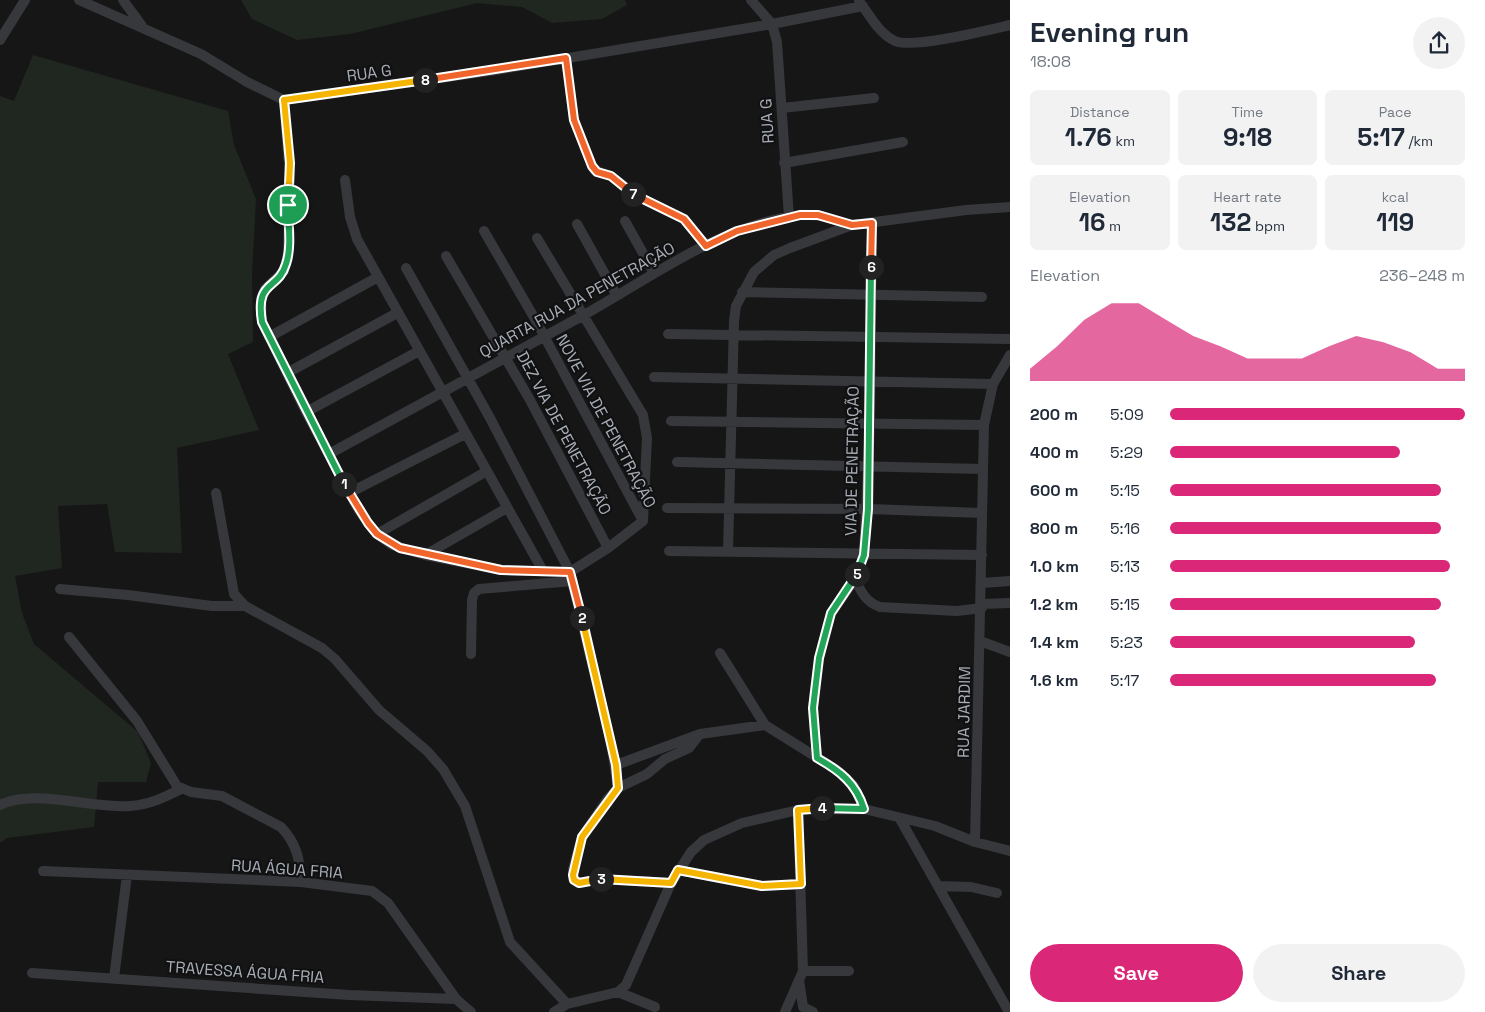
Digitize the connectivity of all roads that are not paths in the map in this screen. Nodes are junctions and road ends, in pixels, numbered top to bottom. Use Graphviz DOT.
graph roads {
  1 [pos="25,0"];
  2 [pos="79,0"];
  3 [pos="123,0"];
  4 [pos="751,0"];
  5 [pos="860,3"];
  6 [pos="772,24"];
  7 [pos="1010,25"];
  8 [pos="142,26"];
  9 [pos="0,40"];
  10 [pos="566,58"];
  11 [pos="874,98"];
  12 [pos="284,100"];
  13 [pos="782,108"];
  14 [pos="903,142"];
  15 [pos="784,163"];
  16 [pos="344,180"];
  17 [pos="1010,207"];
  18 [pos="789,217"];
  19 [pos="625,221"];
  20 [pos="872,223"];
  21 [pos="577,224"];
  22 [pos="852,225"];
  23 [pos="484,231"];
  24 [pos="537,238"];
  25 [pos="706,246"];
  26 [pos="446,256"];
  27 [pos="406,268"];
  28 [pos="654,273"];
  29 [pos="378,277"];
  30 [pos="742,292"];
  31 [pos="870,294"];
  32 [pos="617,296"];
  33 [pos="982,297"];
  34 [pos="397,313"];
  35 [pos="582,316"];
  36 [pos="668,334"];
  37 [pos="733,335"];
  38 [pos="544,336"];
  39 [pos="269,337"];
  40 [pos="870,337"];
  41 [pos="1010,339"];
  42 [pos="419,351"];
  43 [pos="1010,355"];
  44 [pos="506,358"];
  45 [pos="287,373"];
  46 [pos="654,377"];
  47 [pos="732,377"];
  48 [pos="467,378"];
  49 [pos="869,380"];
  50 [pos="993,384"];
  51 [pos="442,394"];
  52 [pos="306,412"];
  53 [pos="671,421"];
  54 [pos="730,422"];
  55 [pos="870,423"];
  56 [pos="984,425"];
  57 [pos="465,434"];
  58 [pos="329,454"];
  59 [pos="677,462"];
  60 [pos="729,464"];
  61 [pos="868,467"];
  62 [pos="983,469"];
  63 [pos="487,472"];
  64 [pos="216,493"];
  65 [pos="349,493"];
  66 [pos="507,508"];
  67 [pos="667,508"];
  68 [pos="729,508"];
  69 [pos="868,509"];
  70 [pos="982,513"];
  71 [pos="643,521"];
  72 [pos="377,534"];
  73 [pos="608,548"];
  74 [pos="669,551"];
  75 [pos="728,551"];
  76 [pos="425,555"];
  77 [pos="864,555"];
  78 [pos="982,555"];
  79 [pos="543,571"];
  80 [pos="572,577"];
  81 [pos="856,579"];
  82 [pos="1010,581"];
  83 [pos="982,583"];
  84 [pos="60,589"];
  85 [pos="1010,603"];
  86 [pos="245,606"];
  87 [pos="982,606"];
  88 [pos="69,637"];
  89 [pos="980,641"];
  90 [pos="1010,652"];
  91 [pos="720,653"];
  92 [pos="471,654"];
  93 [pos="765,725"];
  94 [pos="700,734"];
  95 [pos="817,758"];
  96 [pos="616,765"];
  97 [pos="618,788"];
  98 [pos="182,789"];
  99 [pos="0,805"];
  100 [pos="864,809"];
  101 [pos="798,810"];
  102 [pos="900,819"];
  103 [pos="975,842"];
  104 [pos="1010,851"];
  105 [pos="43,870"];
  106 [pos="678,870"];
  107 [pos="127,875"];
  108 [pos="301,882"];
  109 [pos="671,883"];
  110 [pos="801,884"];
  111 [pos="938,886"];
  112 [pos="997,893"];
  113 [pos="849,971"];
  114 [pos="32,973"];
  115 [pos="801,975"];
  116 [pos="114,978"];
  117 [pos="618,992"];
  118 [pos="456,999"];
  119 [pos="567,1004"];
  120 [pos="655,1007"];
  121 [pos="471,1012"];
  122 [pos="554,1012"];
  123 [pos="785,1012"];
  124 [pos="813,1012"];
  125 [pos="1009,1012"];
  1 -- 9 [label="street"];
  2 -- 8 [label="street"];
  3 -- 8 [label="street"];
  4 -- 6 [label="street, RUA G"];
  5 -- 6 [label="street, RUA G"];
  5 -- 7 [label="street"];
  6 -- 10 [label="street, RUA G"];
  6 -- 13 [label="street, RUA G"];
  8 -- 12 [label="street"];
  10 -- 12 [label="street, RUA G"];
  10 -- 25 [label="street"];
  11 -- 13 [label="street"];
  12 -- 39 [label="street"];
  13 -- 15 [label="street, RUA G"];
  14 -- 15 [label="street"];
  15 -- 18 [label="street, RUA G"];
  16 -- 29 [label="street"];
  17 -- 20 [label="street"];
  18 -- 22 [label="street, QUARTA RUA DA PENETRAÇÃO"];
  18 -- 25 [label="street, QUARTA RUA DA PENETRAÇÃO"];
  19 -- 28 [label="street"];
  20 -- 22 [label="street"];
  20 -- 31 [label="street, VIA DE PENETRAÇÃO"];
  21 -- 32 [label="street"];
  22 -- 30 [label="street"];
  23 -- 38 [label="street, NOVE VIA DE PENETRAÇÃO"];
  24 -- 35 [label="street"];
  25 -- 28 [label="street, QUARTA RUA DA PENETRAÇÃO"];
  26 -- 44 [label="street, DEZ VIA DE PENETRAÇÃO"];
  27 -- 48 [label="street"];
  28 -- 32 [label="street, QUARTA RUA DA PENETRAÇÃO"];
  29 -- 34 [label="street"];
  29 -- 39 [label="street"];
  30 -- 31 [label="street"];
  30 -- 37 [label="street"];
  31 -- 33 [label="street"];
  31 -- 40 [label="street, VIA DE PENETRAÇÃO"];
  32 -- 35 [label="street, QUARTA RUA DA PENETRAÇÃO"];
  34 -- 42 [label="street"];
  34 -- 45 [label="street"];
  35 -- 38 [label="street, QUARTA RUA DA PENETRAÇÃO"];
  35 -- 71 [label="street"];
  36 -- 37 [label="street"];
  37 -- 40 [label="street"];
  37 -- 47 [label="street"];
  38 -- 44 [label="street, QUARTA RUA DA PENETRAÇÃO"];
  38 -- 71 [label="street, NOVE VIA DE PENETRAÇÃO"];
  39 -- 45 [label="street"];
  40 -- 41 [label="street"];
  40 -- 49 [label="street, VIA DE PENETRAÇÃO"];
  42 -- 51 [label="street"];
  42 -- 52 [label="street"];
  43 -- 50 [label="street, RUA JARDIM"];
  44 -- 48 [label="street, QUARTA RUA DA PENETRAÇÃO"];
  44 -- 73 [label="street, DEZ VIA DE PENETRAÇÃO"];
  45 -- 52 [label="street"];
  46 -- 47 [label="street"];
  47 -- 49 [label="street"];
  47 -- 54 [label="street"];
  48 -- 51 [label="street, QUARTA RUA DA PENETRAÇÃO"];
  48 -- 80 [label="street"];
  49 -- 50 [label="street"];
  49 -- 55 [label="street, VIA DE PENETRAÇÃO"];
  50 -- 56 [label="street, RUA JARDIM"];
  51 -- 57 [label="street"];
  51 -- 58 [label="street, QUARTA RUA DA PENETRAÇÃO"];
  52 -- 58 [label="street"];
  53 -- 54 [label="street"];
  54 -- 55 [label="street"];
  54 -- 60 [label="street"];
  55 -- 56 [label="street"];
  55 -- 61 [label="street, VIA DE PENETRAÇÃO"];
  56 -- 62 [label="street, RUA JARDIM"];
  57 -- 63 [label="street"];
  57 -- 65 [label="street"];
  58 -- 65 [label="street"];
  59 -- 60 [label="street"];
  60 -- 61 [label="street"];
  60 -- 68 [label="street"];
  61 -- 62 [label="street"];
  61 -- 69 [label="street, VIA DE PENETRAÇÃO"];
  62 -- 70 [label="street, RUA JARDIM"];
  63 -- 66 [label="street"];
  63 -- 72 [label="street"];
  64 -- 86 [label="street"];
  65 -- 72 [label="street"];
  66 -- 76 [label="street"];
  66 -- 79 [label="street"];
  67 -- 68 [label="street"];
  68 -- 69 [label="street"];
  68 -- 75 [label="street"];
  69 -- 70 [label="street"];
  69 -- 77 [label="street, VIA DE PENETRAÇÃO"];
  70 -- 78 [label="street, RUA JARDIM"];
  71 -- 73 [label="street"];
  72 -- 76 [label="street"];
  73 -- 80 [label="street"];
  74 -- 75 [label="street"];
  75 -- 77 [label="street"];
  76 -- 79 [label="street"];
  77 -- 78 [label="street"];
  77 -- 81 [label="street, VIA DE PENETRAÇÃO"];
  78 -- 83 [label="street, RUA JARDIM"];
  79 -- 80 [label="street"];
  80 -- 92 [label="street"];
  80 -- 96 [label="street"];
  81 -- 87 [label="street"];
  81 -- 95 [label="street, VIA DE PENETRAÇÃO"];
  82 -- 83 [label="street"];
  83 -- 87 [label="street, RUA JARDIM"];
  84 -- 86 [label="street"];
  85 -- 87 [label="street"];
  86 -- 119 [label="street"];
  87 -- 89 [label="street, RUA JARDIM"];
  88 -- 98 [label="street"];
  89 -- 90 [label="street"];
  89 -- 103 [label="street, RUA JARDIM"];
  91 -- 93 [label="street"];
  93 -- 94 [label="street"];
  93 -- 95 [label="street"];
  94 -- 96 [label="street"];
  94 -- 97 [label="street"];
  95 -- 100 [label="street"];
  96 -- 97 [label="street"];
  97 -- 109 [label="street"];
  98 -- 99 [label="street"];
  98 -- 108 [label="street"];
  100 -- 101 [label="street"];
  100 -- 102 [label="street"];
  101 -- 106 [label="street"];
  101 -- 110 [label="street"];
  102 -- 103 [label="street"];
  102 -- 111 [label="street"];
  103 -- 104 [label="street"];
  105 -- 107 [label="street, RUA ÁGUA FRIA"];
  106 -- 109 [label="street"];
  106 -- 110 [label="street"];
  107 -- 108 [label="street, RUA ÁGUA FRIA"];
  107 -- 116 [label="street"];
  108 -- 118 [label="street, RUA ÁGUA FRIA"];
  109 -- 117 [label="street"];
  110 -- 115 [label="street"];
  111 -- 112 [label="street"];
  111 -- 125 [label="street"];
  113 -- 115 [label="street"];
  114 -- 116 [label="street, TRAVESSA ÁGUA FRIA"];
  115 -- 123 [label="street"];
  115 -- 124 [label="street"];
  116 -- 118 [label="street, TRAVESSA ÁGUA FRIA"];
  117 -- 119 [label="street"];
  117 -- 120 [label="street"];
  118 -- 121 [label="street, RUA ÁGUA FRIA"];
  119 -- 122 [label="street"];
}
